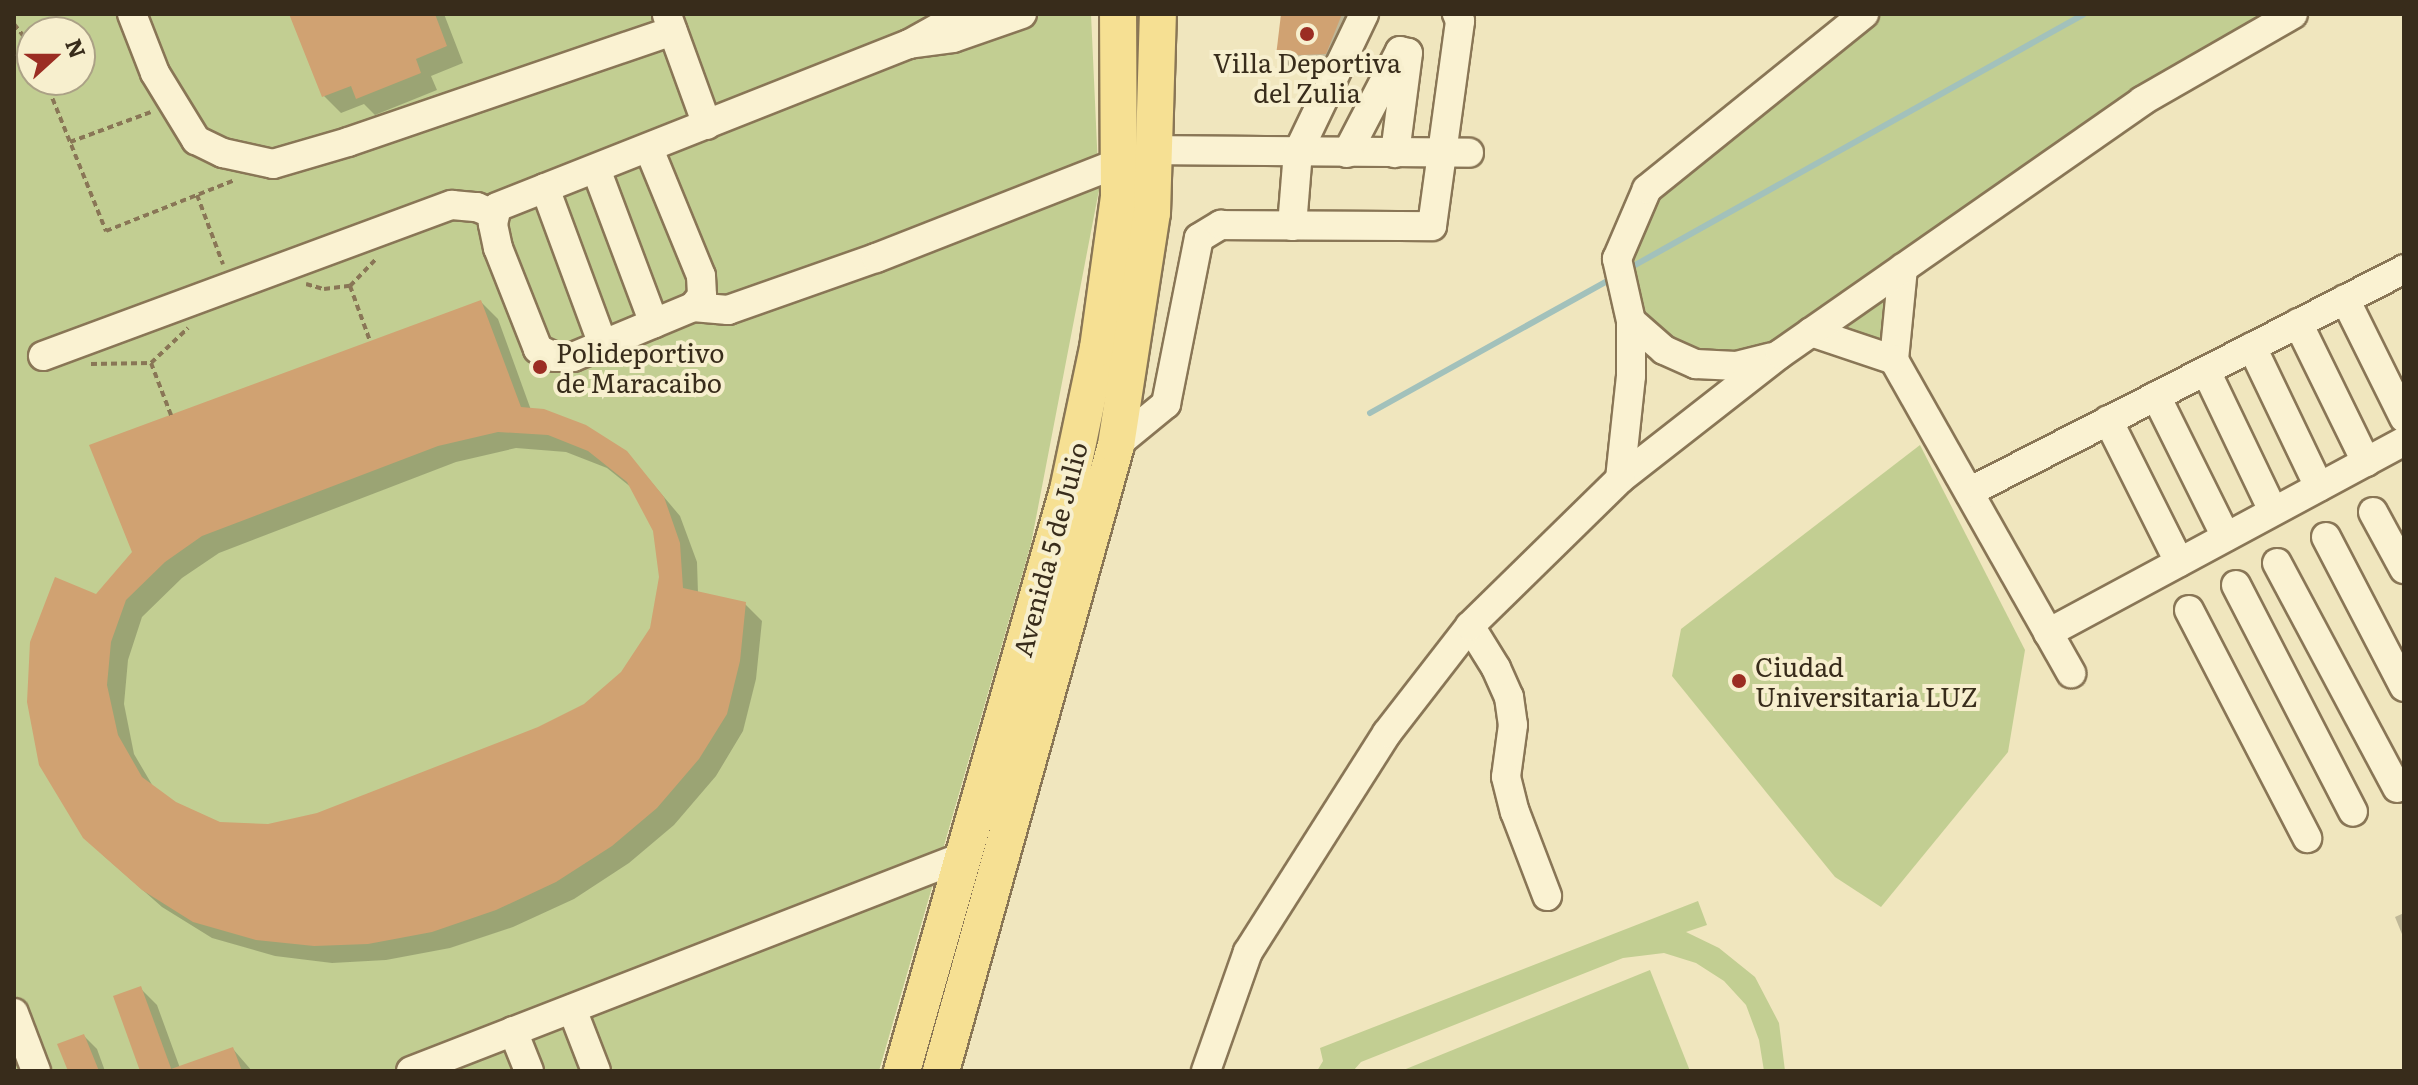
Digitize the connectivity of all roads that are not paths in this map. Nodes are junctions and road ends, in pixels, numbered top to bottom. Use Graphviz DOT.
graph roads {
  1 [pos="132,14"];
  2 [pos="1022,14"];
  3 [pos="1118,14"];
  4 [pos="1158,14"];
  5 [pos="1364,14"];
  6 [pos="1457,14"];
  7 [pos="1864,14"];
  8 [pos="2293,14"];
  9 [pos="972,20"];
  10 [pos="670,23"];
  11 [pos="707,125"];
  12 [pos="649,149"];
  13 [pos="1155,150"];
  14 [pos="1298,152"];
  15 [pos="1347,153"];
  16 [pos="1395,153"];
  17 [pos="1456,154"];
  18 [pos="1119,163"];
  19 [pos="596,169"];
  20 [pos="545,188"];
  21 [pos="493,214"];
  22 [pos="1292,226"];
  23 [pos="1903,268"];
  24 [pos="2401,278"];
  25 [pos="2345,299"];
  26 [pos="693,307"];
  27 [pos="1631,321"];
  28 [pos="654,323"];
  29 [pos="2298,323"];
  30 [pos="1811,332"];
  31 [pos="603,345"];
  32 [pos="2252,347"];
  33 [pos="1780,354"];
  34 [pos="43,356"];
  35 [pos="1894,360"];
  36 [pos="2206,371"];
  37 [pos="2156,396"];
  38 [pos="2404,418"];
  39 [pos="2108,420"];
  40 [pos="2404,441"];
  41 [pos="1116,445"];
  42 [pos="2366,462"];
  43 [pos="1620,479"];
  44 [pos="2319,487"];
  45 [pos="1969,492"];
  46 [pos="2273,511"];
  47 [pos="2373,512"];
  48 [pos="2226,537"];
  49 [pos="2326,537"];
  50 [pos="2179,562"];
  51 [pos="2277,563"];
  52 [pos="2404,569"];
  53 [pos="2236,585"];
  54 [pos="2189,610"];
  55 [pos="1470,626"];
  56 [pos="2048,633"];
  57 [pos="2071,673"];
  58 [pos="2404,687"];
  59 [pos="2397,788"];
  60 [pos="2353,812"];
  61 [pos="2307,838"];
  62 [pos="962,857"];
  63 [pos="997,871"];
  64 [pos="1547,896"];
  65 [pos="572,1009"];
  66 [pos="14,1013"];
  67 [pos="513,1031"];
  68 [pos="449,1064"];
  69 [pos="36,1071"];
  70 [pos="411,1071"];
  71 [pos="529,1071"];
  72 [pos="596,1071"];
  73 [pos="902,1071"];
  74 [pos="941,1071"];
  75 [pos="1206,1071"];
  1 -- 10 [label="lane"];
  2 -- 9 [label="lane"];
  3 -- 18 [label="main road, Avenida 5 de Julio"];
  4 -- 13 [label="main road, Avenida 5 de Julio"];
  5 -- 14 [label="lane"];
  6 -- 17 [label="lane"];
  7 -- 27 [label="lane"];
  8 -- 23 [label="lane"];
  9 -- 11 [label="lane"];
  10 -- 11 [label="lane"];
  11 -- 12 [label="lane"];
  12 -- 19 [label="lane"];
  12 -- 26 [label="lane"];
  13 -- 14 [label="lane"];
  13 -- 41 [label="main road, Avenida 5 de Julio"];
  14 -- 15 [label="lane"];
  14 -- 22 [label="lane"];
  15 -- 16 [label="lane"];
  15 -- 16 [label="lane"];
  16 -- 17 [label="lane"];
  17 -- 22 [label="lane"];
  18 -- 26 [label="lane"];
  18 -- 62 [label="main road, Avenida 5 de Julio"];
  19 -- 20 [label="lane"];
  19 -- 28 [label="lane"];
  20 -- 21 [label="lane"];
  20 -- 31 [label="lane"];
  21 -- 31 [label="lane"];
  21 -- 34 [label="lane"];
  22 -- 41 [label="lane"];
  23 -- 30 [label="lane"];
  23 -- 35 [label="lane"];
  24 -- 25 [label="lane"];
  25 -- 29 [label="lane"];
  25 -- 38 [label="lane"];
  26 -- 28 [label="lane"];
  27 -- 33 [label="lane"];
  27 -- 43 [label="lane"];
  28 -- 31 [label="lane"];
  29 -- 32 [label="lane"];
  29 -- 42 [label="lane"];
  30 -- 33 [label="lane"];
  30 -- 35 [label="lane"];
  32 -- 36 [label="lane"];
  32 -- 44 [label="lane"];
  33 -- 43 [label="lane"];
  35 -- 45 [label="lane"];
  36 -- 37 [label="lane"];
  36 -- 46 [label="lane"];
  37 -- 39 [label="lane"];
  37 -- 48 [label="lane"];
  39 -- 45 [label="lane"];
  39 -- 50 [label="lane"];
  40 -- 42 [label="lane"];
  41 -- 63 [label="main road, Avenida 5 de Julio"];
  42 -- 44 [label="lane"];
  43 -- 55 [label="lane"];
  44 -- 46 [label="lane"];
  45 -- 56 [label="lane"];
  46 -- 48 [label="lane"];
  47 -- 52 [label="lane"];
  48 -- 50 [label="lane"];
  49 -- 58 [label="lane"];
  50 -- 56 [label="lane"];
  51 -- 59 [label="lane"];
  53 -- 60 [label="lane"];
  54 -- 61 [label="lane"];
  55 -- 64 [label="lane"];
  55 -- 75 [label="lane"];
  56 -- 57 [label="lane"];
  62 -- 63 [label="main road"];
  62 -- 65 [label="lane"];
  62 -- 73 [label="main road, Avenida 5 de Julio"];
  63 -- 74 [label="main road, Avenida 5 de Julio"];
  65 -- 67 [label="lane"];
  65 -- 72 [label="lane"];
  66 -- 69 [label="lane"];
  67 -- 68 [label="lane"];
  67 -- 71 [label="lane"];
  68 -- 70 [label="lane"];
}
